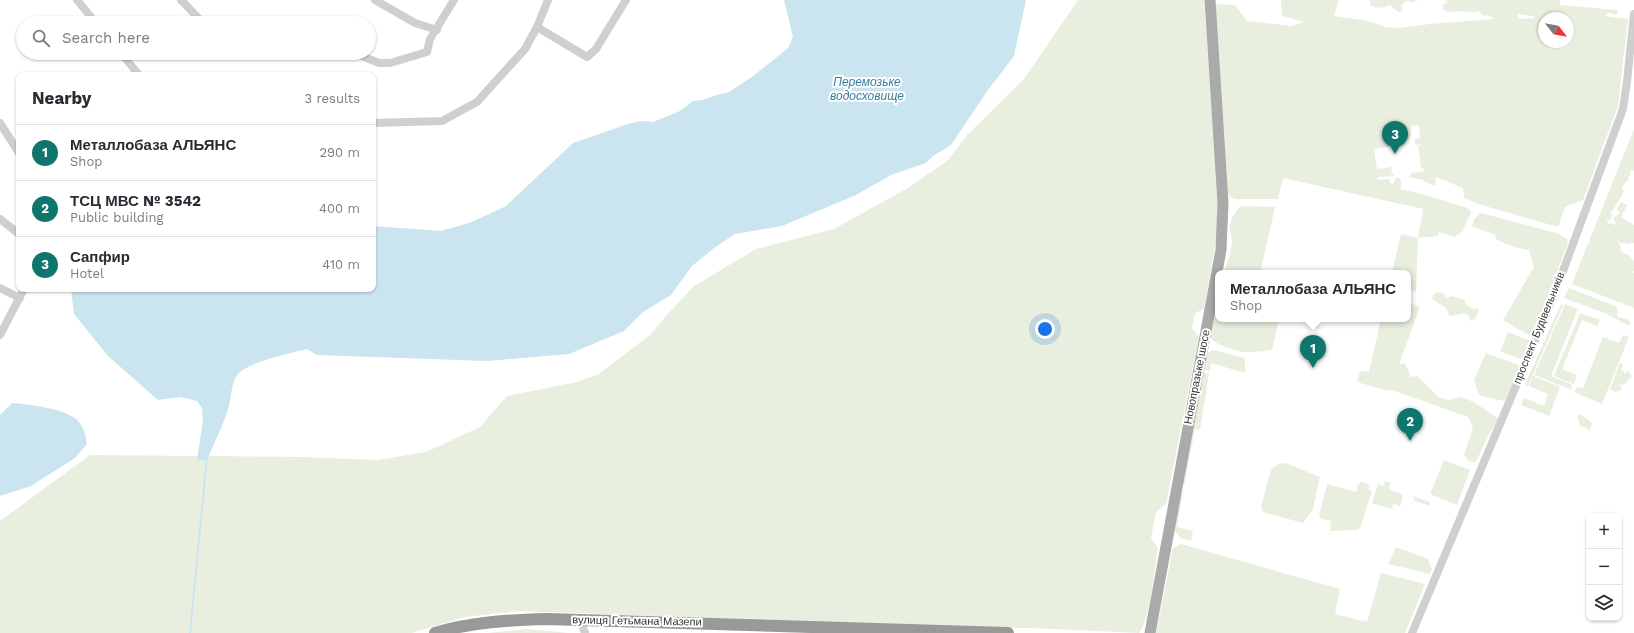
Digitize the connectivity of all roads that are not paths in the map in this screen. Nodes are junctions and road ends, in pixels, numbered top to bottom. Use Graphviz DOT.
graph roads {
  1 [pos="77,0"];
  2 [pos="182,0"];
  3 [pos="375,0"];
  4 [pos="454,0"];
  5 [pos="548,0"];
  6 [pos="626,0"];
  7 [pos="1210,0"];
  8 [pos="1634,14"];
  9 [pos="90,16"];
  10 [pos="197,16"];
  11 [pos="538,26"];
  12 [pos="436,30"];
  13 [pos="127,60"];
  14 [pos="372,60"];
  15 [pos="137,72"];
  16 [pos="0,123"];
  17 [pos="376,123"];
  18 [pos="16,148"];
  19 [pos="0,219"];
  20 [pos="16,232"];
  21 [pos="1218,270"];
  22 [pos="1215,287"];
  23 [pos="0,288"];
  24 [pos="23,292"];
  25 [pos="20,298"];
  26 [pos="0,335"];
  27 [pos="580,620"];
  28 [pos="435,633"];
  29 [pos="585,633"];
  30 [pos="1008,633"];
  31 [pos="1150,633"];
  32 [pos="1412,633"];
  1 -- 9 [label="street"];
  2 -- 10 [label="street"];
  3 -- 12 [label="street"];
  4 -- 12 [label="street"];
  5 -- 11 [label="street"];
  6 -- 11 [label="street"];
  7 -- 21 [label="main road, Новопразьке шосе"];
  8 -- 32 [label="street, проспект Будівельників"];
  11 -- 17 [label="street"];
  12 -- 14 [label="street"];
  13 -- 15 [label="street"];
  16 -- 18 [label="street"];
  19 -- 20 [label="street"];
  22 -- 31 [label="main road, Новопразьке шосе"];
  23 -- 25 [label="street"];
  24 -- 25 [label="street"];
  25 -- 26 [label="street"];
  27 -- 28 [label="highway, вулиця Гетьмана Мазепи"];
  27 -- 29 [label="street"];
  27 -- 30 [label="highway, вулиця Гетьмана Мазепи"];
}
